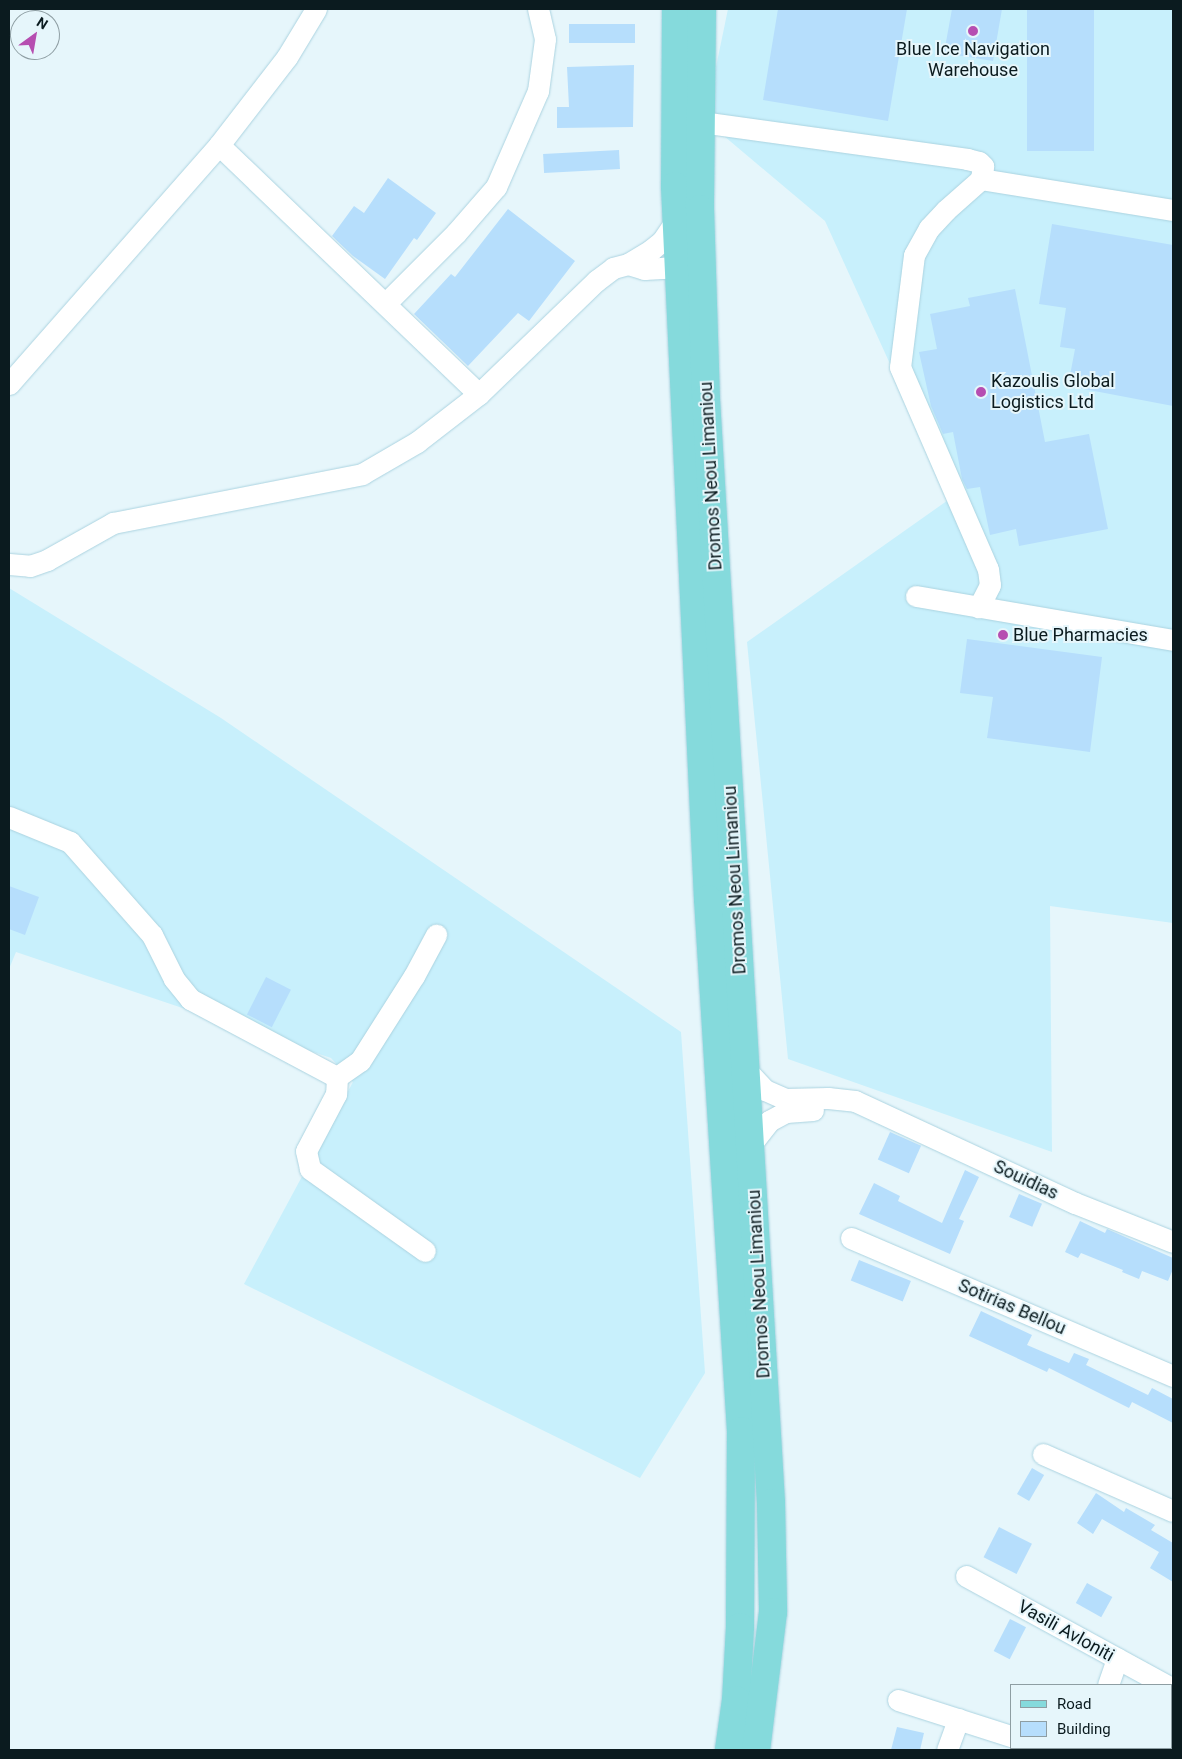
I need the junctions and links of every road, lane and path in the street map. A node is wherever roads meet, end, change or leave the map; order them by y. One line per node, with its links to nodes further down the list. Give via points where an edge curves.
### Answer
1 (316, 9): 6 (street, via 287,57)
2 (538, 9): 12 (street, via 544,39 538,91 496,186 456,233)
3 (676, 9): 9 (main road, Dromos Neou Limaniou)
4 (702, 9): 5 (main road, Dromos Neou Limaniou)
5 (700, 122): 7 (street, via 967,159 983,166); 9 (main road, Dromos Neou Limaniou)
6 (219, 145): 12 (street); 13 (street)
7 (981, 179): 8 (street); 17 (street, via 930,228 914,255 900,367 988,569 990,585)
8 (1173, 210)
9 (689, 214): 10 (street, via 662,241); 11 (main road, Dromos Neou Limaniou); 21 (main road, Dromos Neou Limaniou, via 706,408)
10 (628, 264): 11 (street, via 644,269); 14 (street, via 614,268 596,281)
11 (679, 266): 38 (main road, Dromos Neou Limaniou, via 708,900 741,1431 740,1627 736,1700)
12 (386, 303): 14 (street)
13 (9, 384)
14 (479, 394): 15 (street, via 417,442 362,474 112,523 47,560 30,566)
15 (10, 564)
16 (916, 596): 17 (street)
17 (979, 607): 18 (street)
18 (1173, 640)
19 (9, 817): 22 (street, via 70,842 152,935 174,979 190,999)
20 (436, 935): 22 (street, via 360,1061)
21 (747, 1072): 23 (street, Souidias, via 765,1090 786,1099 855,1101); 24 (main road, Dromos Neou Limaniou)
22 (337, 1078): 27 (street, via 336,1094 306,1151 310,1169)
23 (880, 1114): 24 (street, Souidias, via 825,1109 786,1112 769,1121); 26 (street, Souidias, via 1075,1203)
24 (752, 1143): 39 (main road, Dromos Neou Limaniou, via 771,1504 773,1612)
25 (851, 1238): 28 (street, Sotirias Bellou)
26 (1173, 1242)
27 (425, 1250)
28 (1173, 1376)
29 (1043, 1454): 30 (street)
30 (1173, 1511)
31 (966, 1576): 32 (street, Vasili Avloniti)
32 (1117, 1659): 33 (street); 34 (street, Vasili Avloniti)
33 (1108, 1684)
34 (1164, 1684)
35 (898, 1700): 36 (street)
36 (958, 1719): 37 (street); 40 (street)
37 (1010, 1736)
38 (729, 1750)
39 (756, 1750)
40 (948, 1750)

